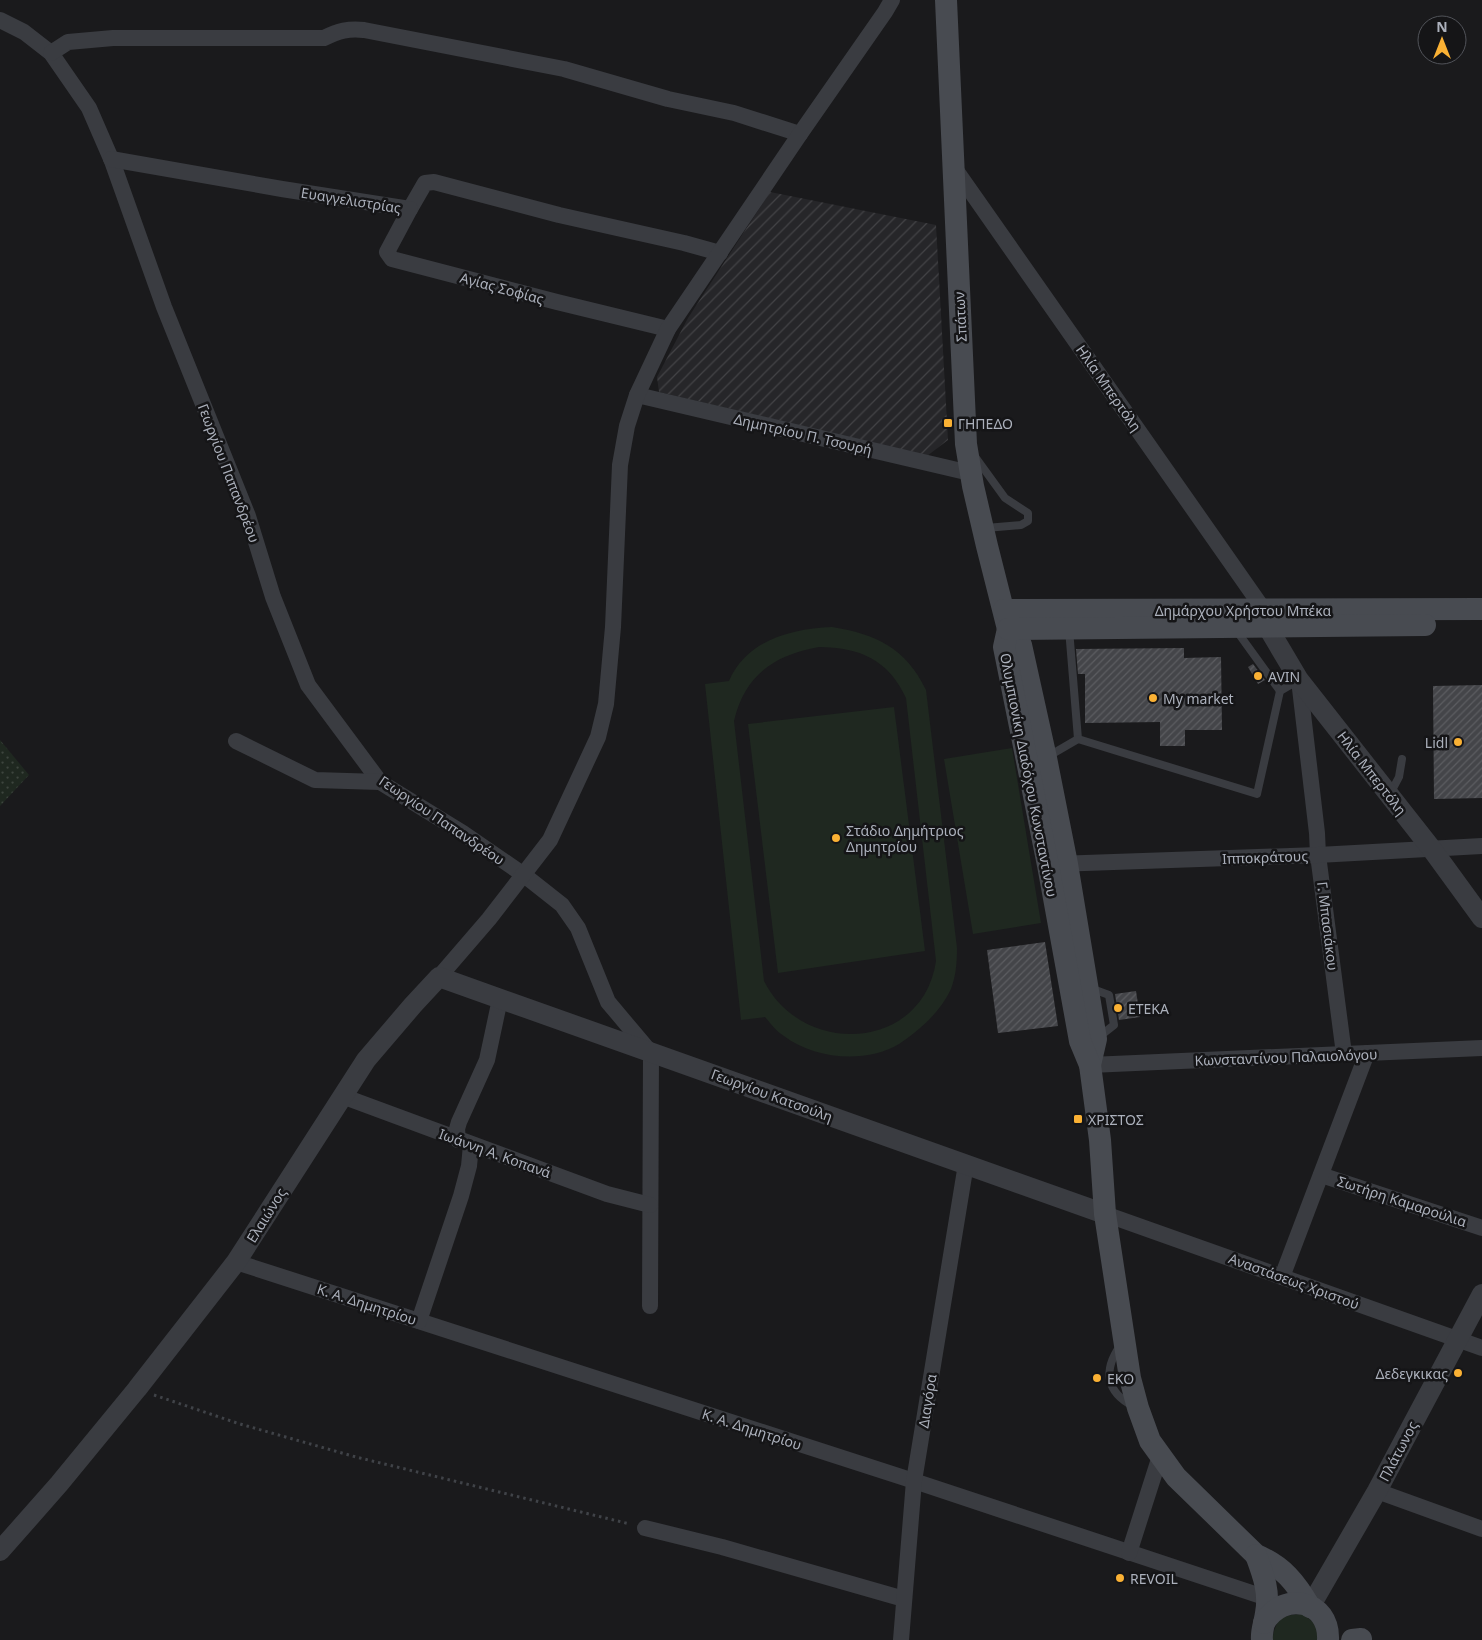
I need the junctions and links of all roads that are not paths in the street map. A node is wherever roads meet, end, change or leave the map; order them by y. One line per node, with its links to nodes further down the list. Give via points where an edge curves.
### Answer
1 (892, 0): 5 (street, Ελαιώνος)
2 (946, 0): 7 (main road, Σπάτων)
3 (0, 20): 4 (street, Γεωργίου Παπανδρέου, via 24,32)
4 (51, 53): 5 (street, via 68,42 113,38 324,38 350,29 364,30 564,69 668,99 734,113); 6 (street, Γεωργίου Παπανδρέου, via 89,108)
5 (800, 134): 9 (street, Ελαιώνος)
6 (111, 159): 8 (street, Ευαγγελιστρίας); 27 (street, Γεωργίου Παπανδρέου, via 164,307 248,516 273,597 308,685)
7 (953, 166): 12 (main road, Σπάτων); 16 (street, Ηλία Μπερτόλη)
8 (410, 209): 9 (street, Ευαγγελιστρίας, via 425,183 434,182); 10 (street, Αγίας Σοφίας, via 387,252 392,259)
9 (720, 253): 10 (street, Ελαιώνος)
10 (668, 329): 11 (street, Ελαιώνος)
11 (637, 395): 13 (street, Δημητρίου Π. Τσουρή); 33 (street, Ελαιώνος, via 620,465 606,704 598,737 550,840)
12 (966, 444): 13 (main road, Σπάτων); 14 (lane, via 1005,498 1028,513 1028,521 1021,525)
13 (970, 473): 14 (main road, Σπάτων)
14 (982, 528): 17 (main road, Σπάτων)
15 (1482, 609): 16 (main road, Δημάρχου Χρήστου Μπέκα)
16 (1265, 618): 17 (main road, Δημάρχου Χρήστου Μπέκα); 18 (main road, Δημάρχου Χρήστου Μπέκα); 19 (main road, Δημάρχου Χρήστου Μπέκα); 21 (street, Ηλία Μπερτόλη)
17 (1006, 620): 20 (main road, Δημάρχου Χρήστου Μπέκα); 25 (main road, Ολυμπιονίκη Διαδόχου Κωνσταντίνου, via 1021,646); 32 (main road, Ολυμπιονίκη Διαδόχου Κωνσταντίνου, via 1004,647)
18 (1482, 624)
19 (1234, 627): 20 (main road, Δημάρχου Χρήστου Μπέκα); 22 (lane)
20 (1069, 628): 24 (lane)
21 (1299, 680): 22 (lane); 28 (street, Ηλία Μπερτόλη); 31 (street, Γ. Μπασιάκου)
22 (1280, 691): 24 (lane, via 1257,794)
23 (236, 740): 27 (street, via 315,780)
24 (1078, 740): 25 (lane)
25 (1046, 758): 32 (main road, Ολυμπιονίκη Διαδόχου Κωνσταντίνου)
26 (1402, 759): 28 (lane, via 1399,777)
27 (380, 782): 33 (street, Γεωργίου Παπανδρέου)
28 (1390, 795): 30 (street, Ηλία Μπερτόλη)
29 (1482, 846): 30 (street, Ιπποκράτους)
30 (1431, 848): 31 (street, Ιπποκράτους); 34 (street, Ηλία Μπερτόλη)
31 (1318, 855): 32 (street, Ιπποκράτους); 40 (street, Γ. Μπασιάκου)
32 (1058, 864): 41 (main road, Ολυμπιονίκη Διαδόχου Κωνσταντίνου, via 1080,1041); 41 (main road, Ολυμπιονίκη Διαδόχου Κωνσταντίνου, via 1088,988 1096,1039)
33 (524, 875): 35 (street, Ελαιώνος); 38 (street, Γεωργίου Παπανδρέου, via 562,905 578,928 608,1002)
34 (1482, 918)
35 (439, 977): 36 (street, Γεωργίου Κατσούλη); 42 (street, Ελαιώνος, via 366,1060)
36 (500, 999): 38 (street, Γεωργίου Κατσούλη); 43 (street, via 487,1060 457,1130)
37 (1482, 1048): 39 (street, Κωνσταντίνου Παλαιολόγου)
38 (651, 1052): 44 (street, Γεωργίου Κατσούλη); 46 (street)
39 (1367, 1053): 40 (street, Κωνσταντίνου Παλαιολόγου); 45 (street)
40 (1344, 1054): 41 (street, Κωνσταντίνου Παλαιολόγου)
41 (1090, 1065): 47 (main road, Ολυμπιονίκη Διαδόχου Κωνσταντίνου)
42 (342, 1096): 43 (street, Ιωάννη Α. Κοπανά); 49 (street, Ελαιώνος)
43 (465, 1142): 46 (street, Ιωάννη Α. Κοπανά, via 607,1194); 53 (street, via 469,1166)
44 (966, 1164): 47 (street, Γεωργίου Κατσούλη); 57 (street, Διαγόρα)
45 (1321, 1175): 48 (street, Σωτήρη Καμαρούλια); 50 (street)
46 (650, 1205): 52 (street)
47 (1105, 1214): 50 (street, Αναστάσεως Χριστού); 56 (main road, Ολυμπιονίκη Διαδόχου Κωνσταντίνου, via 1130,1378 1150,1441)
48 (1482, 1228)
49 (236, 1262): 53 (street, Κ. Α. Δημητρίου); 61 (street, Ελαιώνος, via 137,1389)
50 (1282, 1277): 54 (street, Αναστάσεως Χριστού)
51 (1482, 1294): 54 (street, Πλάτωνος)
52 (650, 1306)
53 (419, 1321): 57 (street, Κ. Α. Δημητρίου)
54 (1458, 1339): 55 (street, Αναστάσεως Χριστού); 58 (street, Πλάτωνος)
55 (1482, 1348)
56 (1160, 1456): 62 (street); 63 (main road, Ολυμπιονίκη Διαδόχου Κωνσταντίνου, via 1176,1477)
57 (914, 1481): 62 (street, Κ. Α. Δημητρίου); 65 (street, Διαγόρα)
58 (1377, 1491): 60 (street); 66 (street, Πλάτωνος)
59 (645, 1528): 65 (street)
60 (1482, 1529)
61 (0, 1551)
62 (1129, 1553): 64 (street, Κ. Α. Δημητρίου)
63 (1259, 1563): 64 (main road); 66 (main road, Ολυμπιονίκη Διαδόχου Κωνσταντίνου, via 1271,1562)
64 (1267, 1598): 67 (main road)
65 (904, 1599): 68 (street, Διαγόρα)
66 (1306, 1602): 67 (main road, via 1277,1608); 69 (main road, via 1327,1628); 70 (street, via 1334,1627)
67 (1263, 1632)
68 (901, 1640)
69 (1328, 1640)
70 (1359, 1640)

